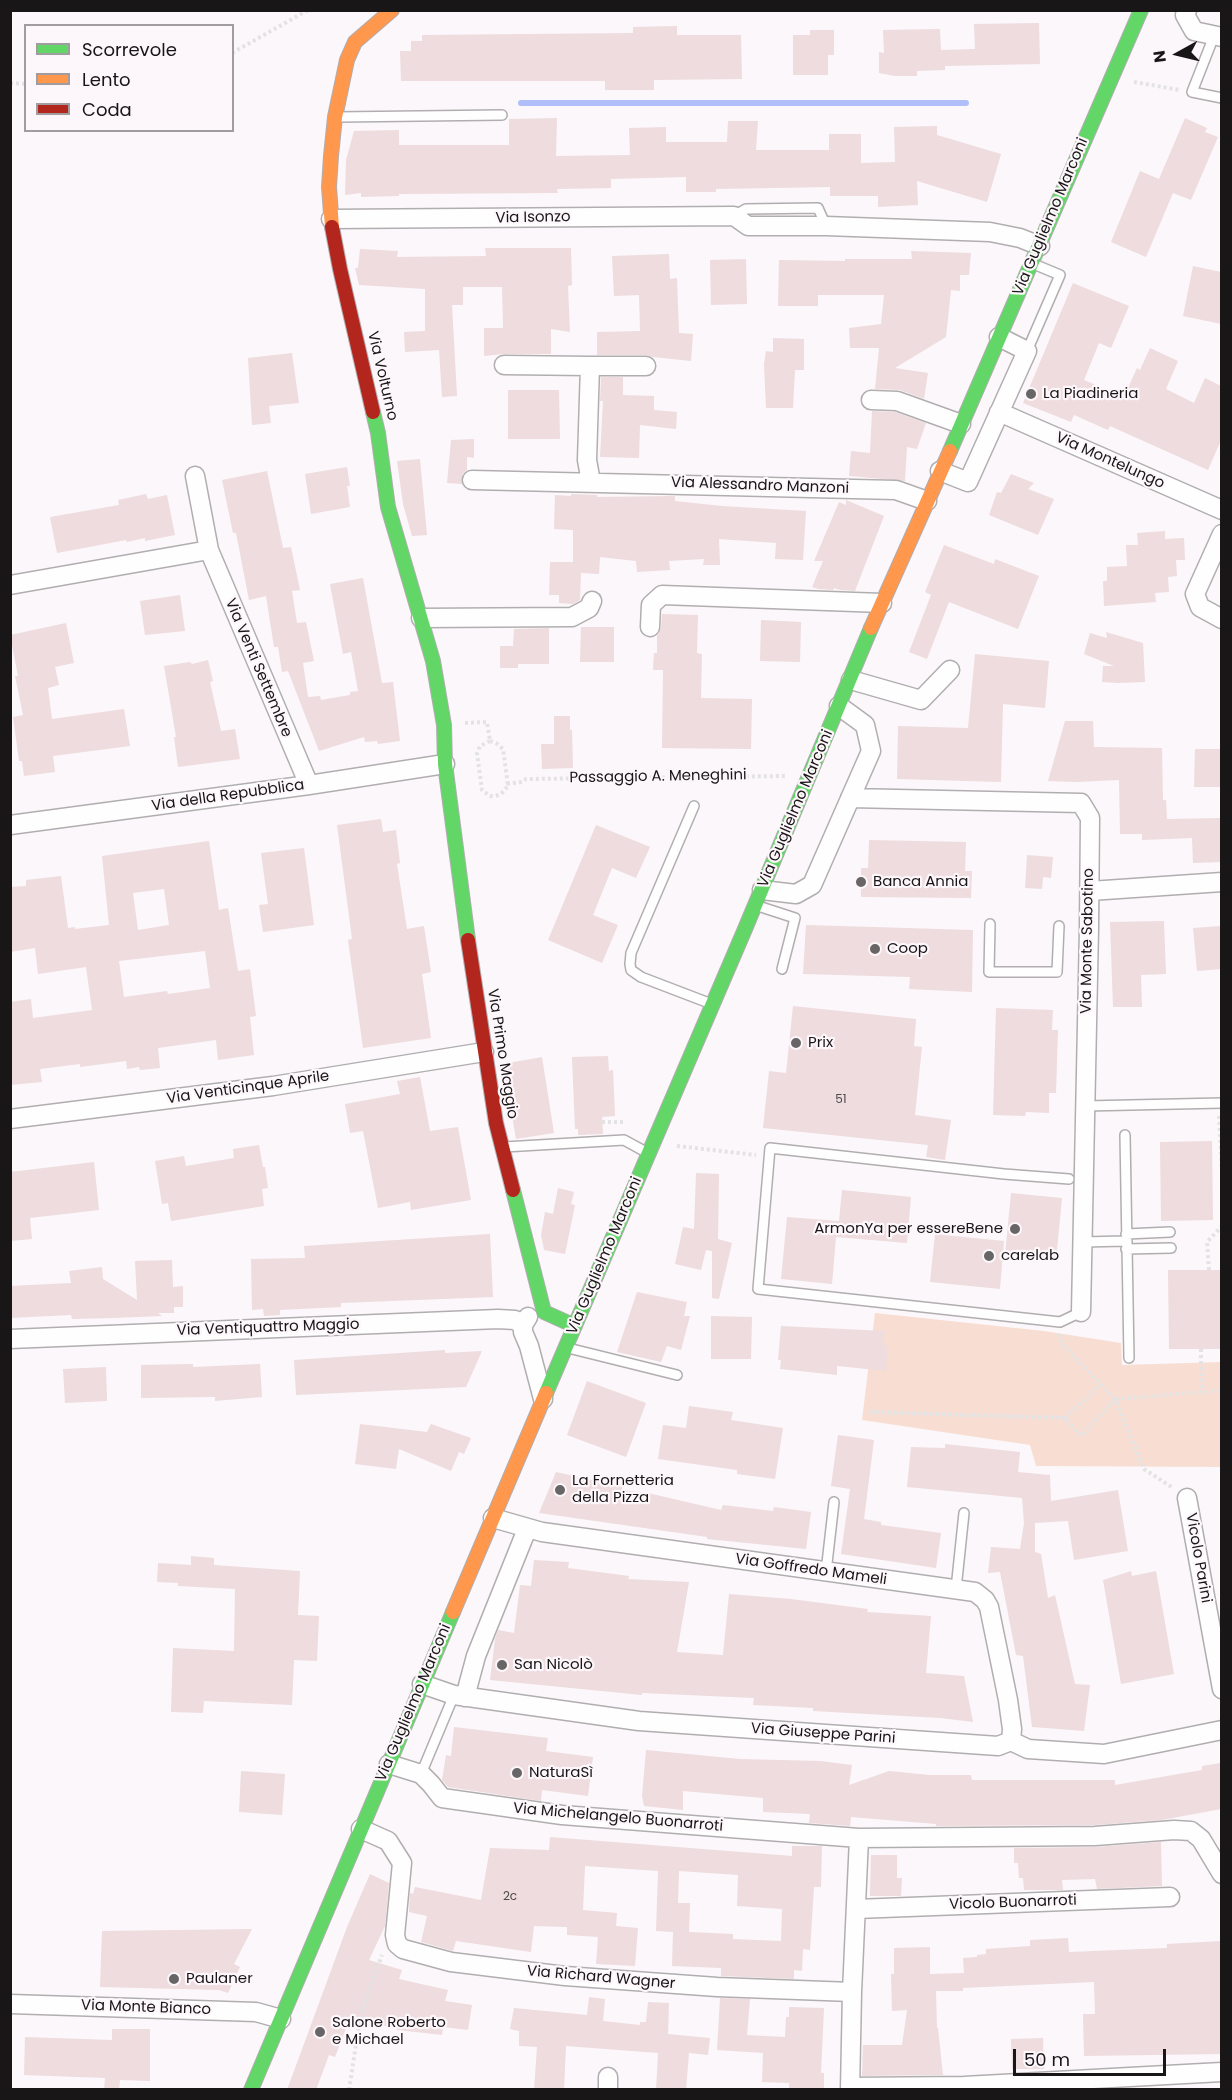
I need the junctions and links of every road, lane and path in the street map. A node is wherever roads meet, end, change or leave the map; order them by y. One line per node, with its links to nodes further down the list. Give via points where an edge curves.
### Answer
1 (308, 10): 6 (path)
2 (392, 10): 11 (main road, Via Volturno, via 355,42 347,60)
3 (1141, 10): 13 (main road, Via Guglielmo Marconi)
4 (1187, 10): 5 (street, via 1185,15 1194,31)
5 (1218, 36): 8 (lane)
6 (234, 51)
7 (1128, 81): 8 (path)
8 (1192, 92): 9 (lane)
9 (1221, 98)
10 (502, 114): 11 (lane)
11 (335, 117): 12 (main road, Via Volturno, via 329,187)
12 (331, 219): 13 (street, Via Isonzo, via 734,216 748,226 990,232); 34 (main road, Via Volturno, via 378,433 388,507)
13 (1040, 246): 14 (main road, Via Guglielmo Marconi)
14 (1032, 263): 15 (main road, Via Guglielmo Marconi); 16 (lane, via 1060,275)
15 (999, 337): 16 (street); 22 (main road, Via Guglielmo Marconi)
16 (1027, 351): 21 (street)
17 (504, 365): 18 (street)
18 (590, 366): 19 (street); 26 (street, via 587,460)
19 (646, 366)
20 (871, 400): 22 (street, via 897,401)
21 (999, 412): 23 (street, via 968,482); 28 (street, Via Montelungo)
22 (962, 424): 23 (main road, Via Guglielmo Marconi)
23 (940, 471): 27 (main road, Via Guglielmo Marconi)
24 (195, 476): 30 (street, Via Venti Settembre)
25 (472, 480): 26 (street, Via Alessandro Manzoni)
26 (591, 482): 27 (street, Via Alessandro Manzoni, via 896,490)
27 (927, 501): 33 (main road, Via Guglielmo Marconi)
28 (1221, 510)
29 (1221, 534): 35 (street, via 1195,594 1200,607)
30 (209, 550): 31 (street); 45 (street, Via Venti Settembre)
31 (10, 585)
32 (592, 601): 34 (street, via 589,608 572,617)
33 (882, 603): 36 (street, via 662,595 651,605); 38 (main road, Via Guglielmo Marconi)
34 (421, 618): 40 (main road, Via Volturno)
35 (1221, 620)
36 (650, 627)
37 (950, 670): 38 (street, via 921,700)
38 (851, 680): 39 (main road, Via Guglielmo Marconi)
39 (840, 706): 43 (main road, Via Guglielmo Marconi); 46 (street, via 865,725 871,751)
40 (444, 725): 41 (path, via 487,722); 42 (main road, Via Volturno)
41 (490, 741): 44 (path, via 503,749); 44 (path, Passaggio A. Meneghini, via 480,746 477,753 482,790 495,796 506,790)
42 (445, 764): 45 (street, Via della Repubblica); 56 (main road, Via Primo Maggio)
43 (810, 777): 44 (path, Passaggio A. Meneghini, via 526,779); 51 (main road, Via Guglielmo Marconi)
44 (507, 784)
45 (309, 785): 48 (street, Via della Repubblica)
46 (850, 798): 50 (street, Via Monte Sabotino, via 1081,803 1090,818); 51 (street, via 812,885 796,894)
47 (694, 806): 55 (lane, via 630,964 641,977)
48 (10, 825)
49 (1221, 882): 50 (street)
50 (1090, 891): 58 (street, Via Monte Sabotino)
51 (759, 898): 54 (lane, via 795,918); 55 (main road, Via Guglielmo Marconi)
52 (990, 924): 53 (lane, via 989,972 1057,972)
53 (1059, 926)
54 (782, 969)
55 (713, 1004): 63 (main road, Via Guglielmo Marconi)
56 (484, 1052): 59 (street, Via Venticinque Aprile, via 273,1086); 64 (main road, Via Primo Maggio)
57 (1220, 1103): 58 (lane); 67 (path)
58 (1085, 1106): 68 (street, Via Monte Sabotino)
59 (10, 1119)
60 (602, 1122): 61 (path)
61 (626, 1122)
62 (1125, 1135): 71 (lane)
63 (656, 1138): 65 (main road, Via Guglielmo Marconi); 66 (path, via 681,1148)
64 (501, 1147): 65 (lane, via 624,1140); 75 (main road, Via Primo Maggio)
65 (649, 1154): 79 (main road, Via Guglielmo Marconi)
66 (756, 1155)
67 (1221, 1169)
68 (1076, 1179): 72 (street, Via Monte Sabotino); 77 (lane, via 770,1148 758,1289)
69 (1221, 1226): 74 (path, via 1207,1242)
70 (1170, 1232): 71 (lane)
71 (1126, 1241): 72 (lane); 73 (lane); 84 (lane)
72 (1082, 1242): 76 (street, Via Monte Sabotino)
73 (1171, 1248)
74 (1209, 1270)
75 (544, 1312): 78 (street, via 527,1317); 79 (main road)
76 (1081, 1312): 77 (lane)
77 (1060, 1322): 86 (path, via 1064,1346)
78 (523, 1325): 80 (street, Via Ventiquattro Maggio, via 498,1319); 81 (street)
79 (575, 1326): 82 (main road, Via Guglielmo Marconi)
80 (10, 1339)
81 (529, 1346): 82 (street); 90 (street)
82 (566, 1347): 85 (lane); 90 (main road, Via Guglielmo Marconi)
83 (1201, 1349): 88 (path)
84 (1130, 1358)
85 (677, 1375)
86 (1100, 1385): 89 (path); 92 (path)
87 (1221, 1390): 88 (path)
88 (1201, 1391): 89 (path)
89 (1115, 1399): 92 (path, via 1081,1436); 93 (path, via 1144,1468)
90 (543, 1400): 96 (main road, Via Guglielmo Marconi)
91 (870, 1412): 92 (path)
92 (1065, 1418)
93 (1186, 1498): 101 (street, Vicolo Parini)
94 (834, 1502): 98 (lane)
95 (964, 1513): 99 (lane)
96 (493, 1518): 97 (street, Via Goffredo Mameli); 100 (main road, Via Guglielmo Marconi)
97 (527, 1529): 98 (street, Via Goffredo Mameli); 102 (street)
98 (826, 1572): 99 (street, Via Goffredo Mameli)
99 (956, 1589): 104 (street, Via Goffredo Mameli, via 975,1593 989,1607 1008,1700)
100 (422, 1684): 102 (street, Via Giuseppe Parini); 105 (main road, Via Guglielmo Marconi)
101 (1221, 1689)
102 (460, 1696): 104 (street, Via Giuseppe Parini, via 639,1721 998,1746); 106 (lane)
103 (1221, 1730): 104 (street, Via Giuseppe Parini, via 1104,1754 1028,1749)
104 (1011, 1741)
105 (389, 1764): 106 (street); 107 (main road, Via Guglielmo Marconi)
106 (421, 1774): 108 (street, Via Michelangelo Buonarroti, via 442,1798 562,1815)
107 (361, 1829): 112 (street, via 387,1841 402,1863); 115 (main road, Via Guglielmo Marconi)
108 (859, 1838): 109 (street, Via Michelangelo Buonarroti, via 1191,1831 1201,1839); 111 (street)
109 (1221, 1874)
110 (1170, 1897): 111 (street, Vicolo Buonarroti)
111 (856, 1909): 113 (street)
112 (397, 1944): 113 (street, Via Richard Wagner, via 451,1962 507,1970 717,1987); 119 (path, via 382,1954 361,2013)
113 (852, 1992): 117 (street)
114 (10, 2004): 115 (street, Via Monte Bianco, via 256,2012)
115 (281, 2019): 118 (main road, Via Guglielmo Marconi)
116 (1221, 2072): 117 (street)
117 (850, 2088)
118 (251, 2090)
119 (349, 2090)

